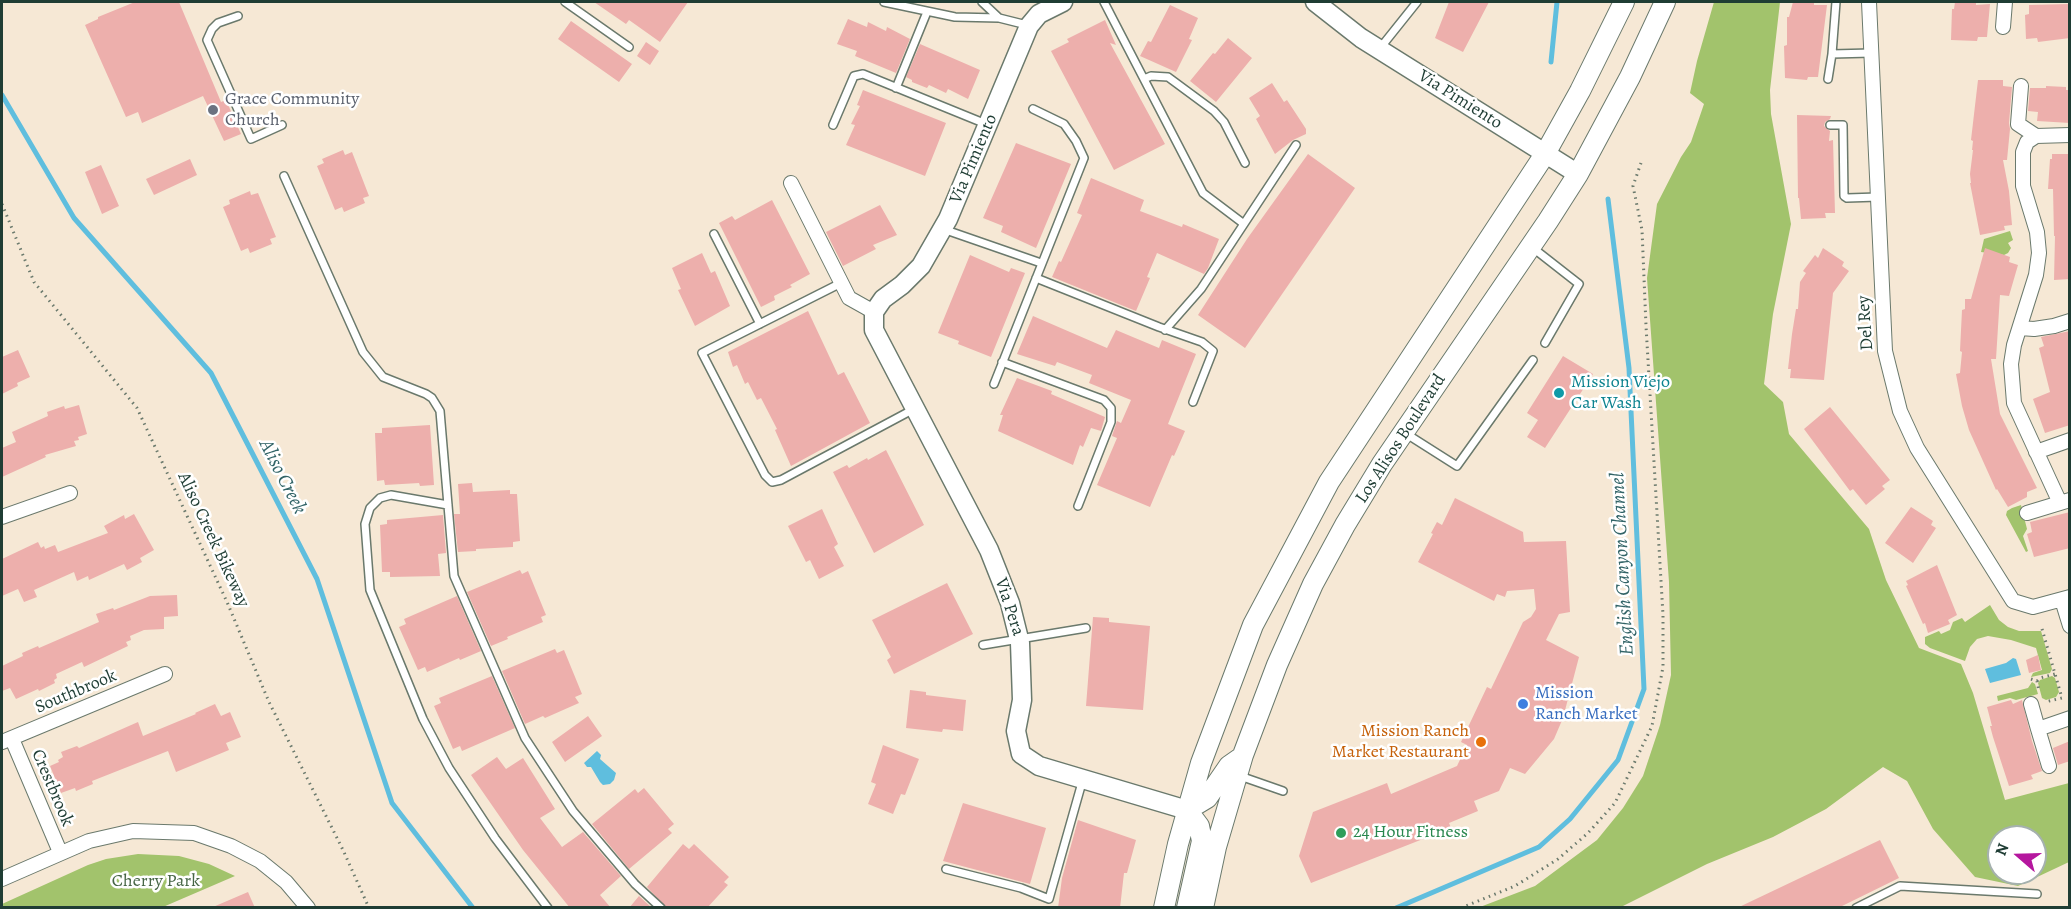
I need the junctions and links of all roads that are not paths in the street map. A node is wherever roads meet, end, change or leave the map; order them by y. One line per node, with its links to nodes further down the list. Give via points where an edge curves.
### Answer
1 (565, 2): 18 (lane)
2 (884, 2): 13 (lane)
3 (982, 2): 15 (lane)
4 (1063, 2): 16 (street, Via Pimiento, via 1039,14)
5 (1104, 2): 22 (lane)
6 (1315, 2): 19 (street, Via Pimiento)
7 (1417, 2): 19 (lane)
8 (1623, 2): 34 (main road, Los Alisos Boulevard)
9 (1665, 2): 36 (main road, Los Alisos Boulevard)
10 (1836, 2): 21 (lane)
11 (1869, 2): 20 (street, Del Rey)
12 (2005, 2): 17 (street)
13 (927, 12): 15 (lane); 25 (lane)
14 (237, 16): 27 (lane, via 218,22 207,40 251,139)
15 (999, 18): 16 (lane)
16 (1029, 26): 28 (street, Via Pimiento)
17 (2003, 27)
18 (629, 47)
19 (1379, 49): 34 (street, Via Pimiento)
20 (1871, 53): 21 (lane); 39 (street, Del Rey)
21 (1832, 54): 23 (lane)
22 (1144, 79): 35 (lane, via 1168,77 1214,111); 40 (lane, via 1203,193)
23 (1828, 79)
24 (2020, 86): 32 (street, via 2018,124)
25 (896, 87): 28 (lane); 30 (lane, via 863,74 854,76)
26 (1033, 109): 44 (lane, via 1064,124 1083,158)
27 (282, 125)
28 (988, 125): 41 (street, Via Pimiento)
29 (1830, 125): 39 (lane, via 1843,125 1844,196)
30 (833, 126)
31 (2070, 135): 32 (street)
32 (2036, 136): 50 (street, via 2023,152 2021,168 2040,253)
33 (1296, 146): 40 (lane)
34 (1545, 154): 36 (street, Via Pimiento); 82 (main road, Los Alisos Boulevard, via 1329,482 1294,546 1252,626 1217,716)
35 (1245, 163)
36 (1578, 174): 43 (main road, Los Alisos Boulevard)
37 (284, 176): 63 (lane, via 363,352 383,377 426,394 437,404)
38 (791, 183): 46 (street)
39 (1878, 197): 67 (street, Del Rey, via 1885,351 1900,411 1917,448 2013,601 2033,607)
40 (1244, 224): 51 (lane, via 1201,289)
41 (943, 229): 44 (lane); 47 (street, Via Pimiento, via 921,266)
42 (714, 234): 49 (lane)
43 (1531, 246): 52 (lane, via 1579,284); 58 (main road, Los Alisos Boulevard)
44 (1041, 263): 45 (lane)
45 (1036, 278): 51 (lane); 54 (lane)
46 (841, 283): 47 (street, via 849,298); 49 (lane)
47 (874, 312): 57 (street, Via Pera, via 874,330)
48 (2070, 321): 50 (street)
49 (760, 324): 57 (lane, via 702,353 772,482)
50 (2020, 328): 60 (street, via 2011,364 2014,403)
51 (1165, 330): 56 (lane, via 1202,342 1214,351)
52 (1545, 343)
53 (1533, 360): 58 (lane, via 1457,466)
54 (1002, 362): 55 (lane); 64 (lane, via 1104,400 1112,408 1111,422)
55 (994, 384)
56 (1193, 402)
57 (915, 409): 70 (street, Via Pera, via 989,550)
58 (1404, 432): 77 (main road, Los Alisos Boulevard, via 1362,496 1313,584 1273,675)
59 (2070, 440): 60 (street)
60 (2036, 452): 62 (street)
61 (70, 493): 66 (street)
62 (2065, 502): 65 (street)
63 (448, 505): 88 (lane, via 391,495 380,498 370,508 364,524 370,590 423,719 448,768); 89 (lane, via 454,576 525,738 573,811 635,884)
64 (1078, 506)
65 (2027, 513)
66 (2, 517)
67 (2066, 599): 68 (street)
68 (2070, 626)
69 (1086, 628): 70 (lane)
70 (1019, 639): 71 (lane); 80 (street, Via Pera, via 1022,700 1016,731 1021,754 1039,766)
71 (982, 645)
72 (165, 674): 76 (street, Southbrook)
73 (2031, 704): 75 (street)
74 (2070, 718): 75 (street)
75 (2038, 729): 78 (street)
76 (7, 740): 83 (street, Crestbrook)
77 (1244, 755): 79 (main road, Los Alisos Boulevard); 82 (main road, via 1229,766 1207,798)
78 (2049, 766)
79 (1237, 775): 81 (lane); 92 (main road, Los Alisos Boulevard)
80 (1083, 779): 82 (street, Via Pera); 84 (lane, via 1048,899)
81 (1283, 791)
82 (1187, 810): 90 (main road, Los Alisos Boulevard); 91 (main road, via 1199,826 1202,841)
83 (60, 852): 85 (street); 87 (street, via 133,831 194,833 260,861 286,882)
84 (946, 869)
85 (2, 879)
86 (2037, 894): 93 (lane, via 1900,886)
87 (308, 908)
88 (548, 908)
89 (661, 908)
90 (1164, 908)
91 (1187, 908)
92 (1203, 908)
93 (1856, 908)

